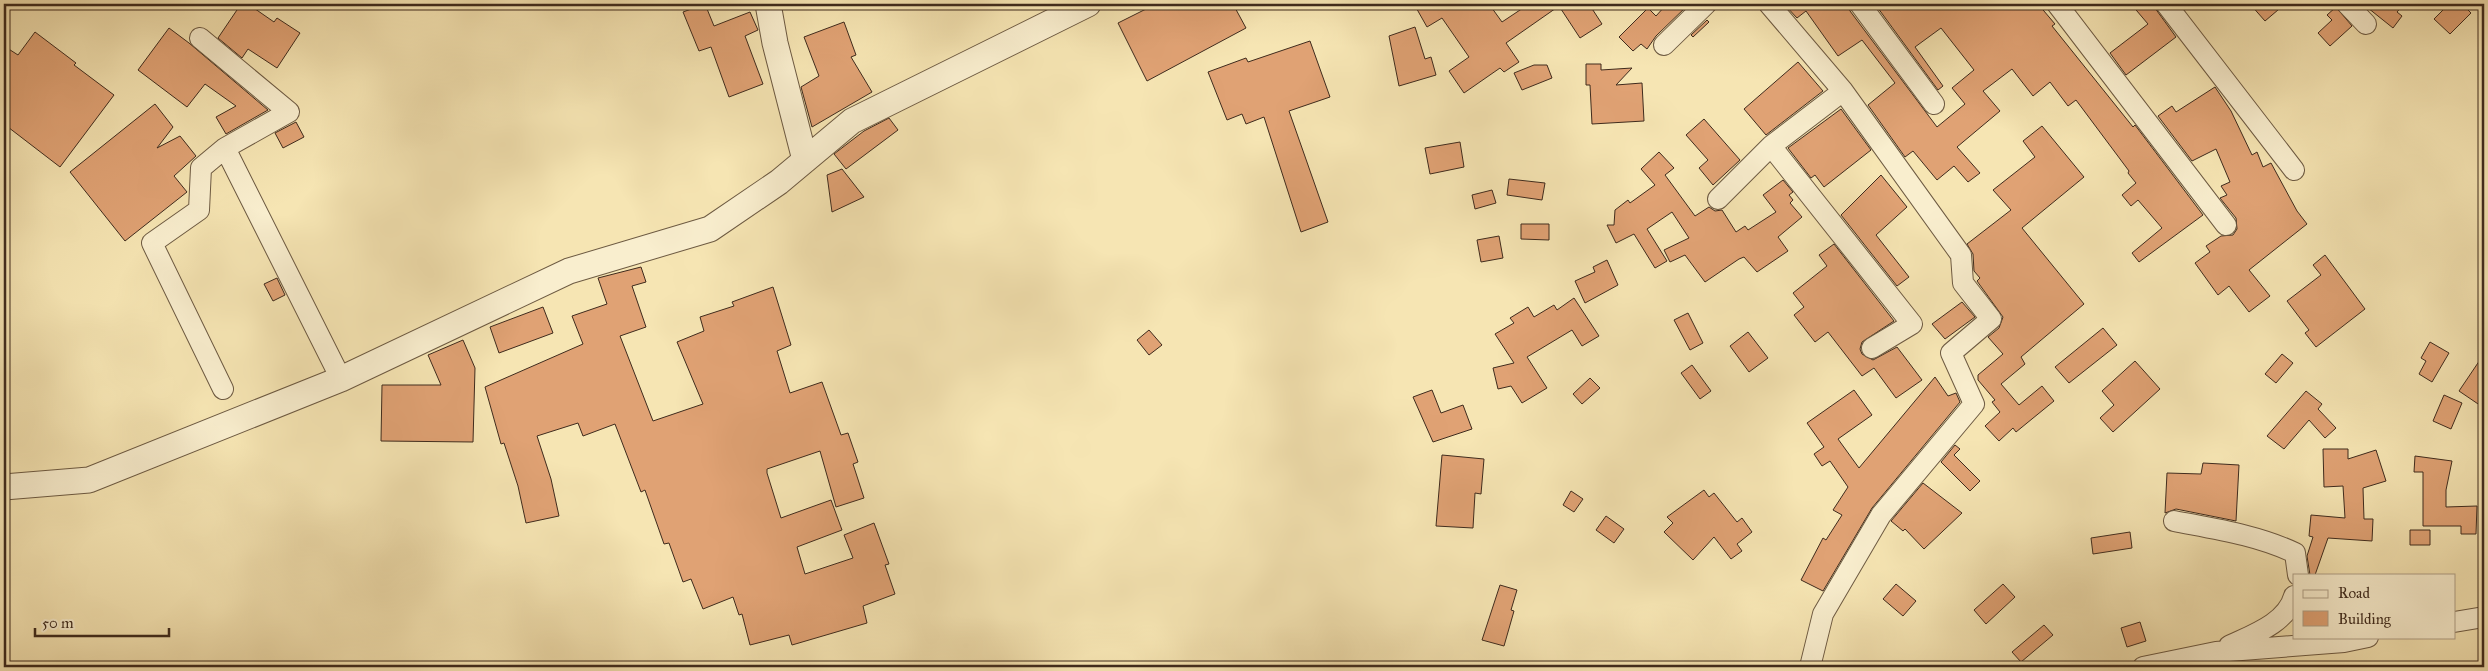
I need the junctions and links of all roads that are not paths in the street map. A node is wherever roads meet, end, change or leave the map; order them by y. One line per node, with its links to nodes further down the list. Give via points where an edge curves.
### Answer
1 (768, 4): 16 (street)
2 (1088, 4): 16 (street, via 852,121)
3 (1706, 4): 11 (street)
4 (1769, 4): 12 (street)
5 (1860, 4): 13 (street)
6 (2057, 4): 19 (street)
7 (2166, 4): 17 (street)
8 (2347, 4): 9 (street)
9 (2366, 24)
10 (200, 38): 15 (street, via 289,112)
11 (1664, 45)
12 (1843, 91): 14 (street); 31 (street, via 1961,255 1963,282 1991,319 1951,353 1974,404 1881,514 1822,614)
13 (1934, 104)
14 (1771, 146): 18 (street); 20 (street, via 1912,324)
15 (225, 148): 21 (street); 22 (street, via 201,168 199,210 152,243)
16 (806, 160): 21 (street, via 710,230 569,272)
17 (2294, 170)
18 (1718, 199)
19 (2226, 225)
20 (1872, 348)
21 (341, 379): 23 (street, via 89,480)
22 (224, 389)
23 (4, 486)
24 (2174, 521): 25 (street, via 2243,534 2295,553)
25 (2298, 574)
26 (2293, 597): 30 (street, via 2279,618 2264,630)
27 (2484, 616): 28 (street)
28 (2456, 622)
29 (2363, 638): 30 (street)
30 (2216, 652): 32 (street)
31 (1810, 667)
32 (2143, 667)

